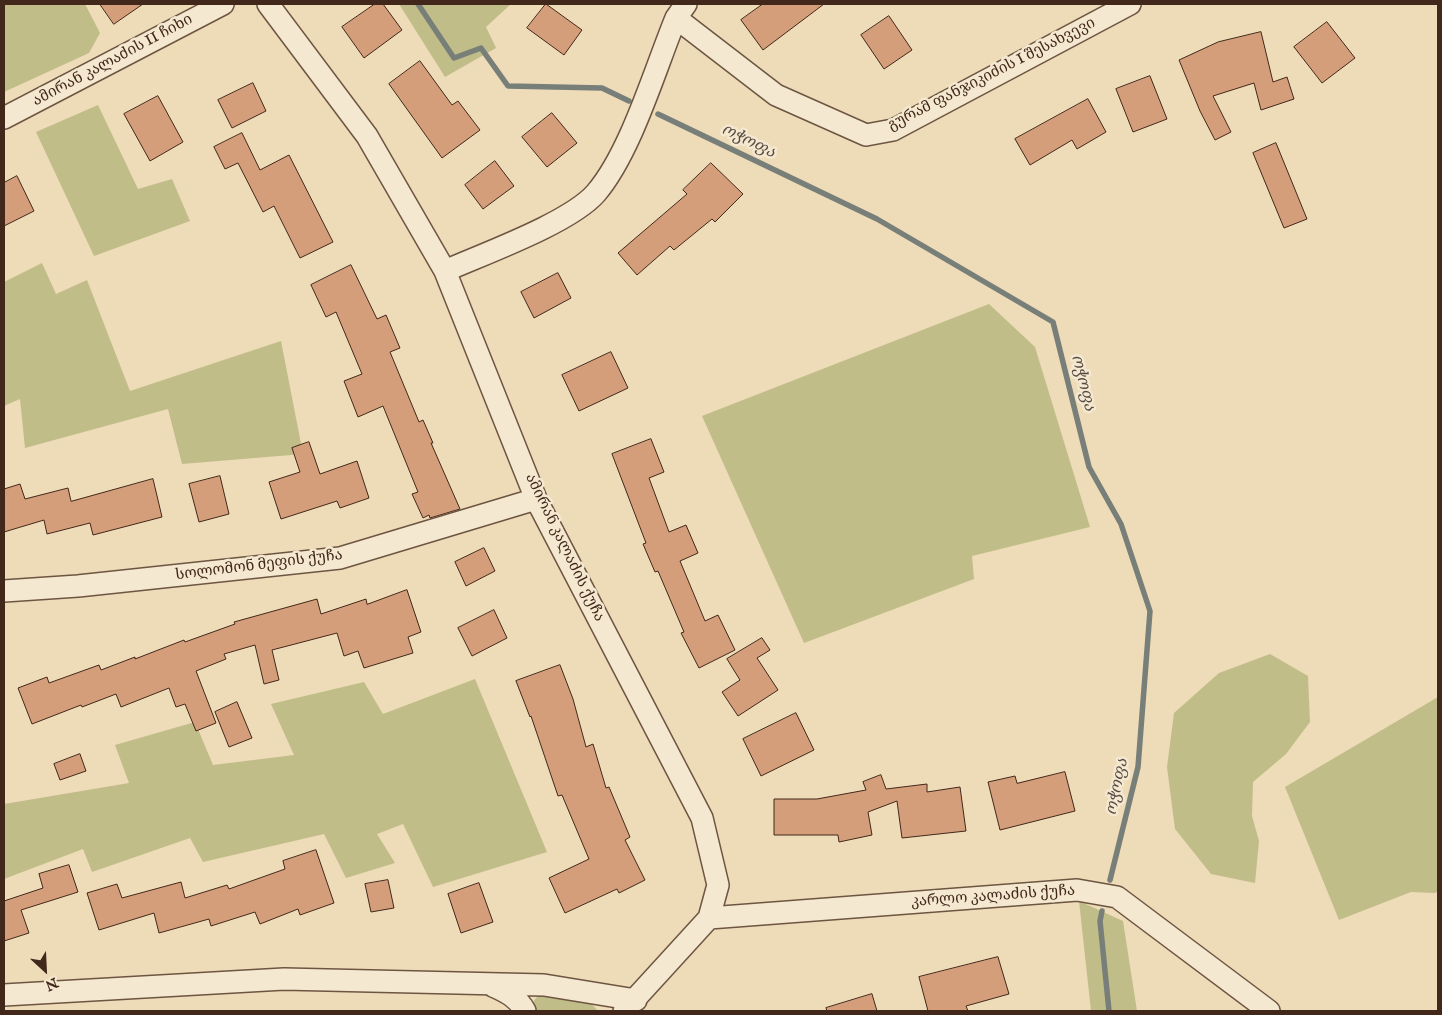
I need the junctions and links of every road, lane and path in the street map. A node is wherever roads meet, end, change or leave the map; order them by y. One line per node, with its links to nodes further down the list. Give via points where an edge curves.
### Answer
1 (223, 4): 5 (street, ამირან კალაძის II ჩიხი)
2 (268, 4): 6 (street, ამირან კალაძის ქუჩა, via 367,136)
3 (1130, 4): 4 (street, გურამ ფანჯიკიძის I შესახვევი, via 893,130 866,135 776,95)
4 (681, 11): 6 (street, via 624,148 595,194 562,218)
5 (4, 118)
6 (445, 271): 7 (street, ამირან კალაძის ქუჩა)
7 (536, 499): 8 (street, სოლომონ მეფის ქუჩა, via 340,558); 9 (street, ამირან კალაძის ქუჩა, via 702,818 718,886)
8 (4, 591)
9 (709, 918): 12 (street, ამირან კალაძის ქუჩა); 14 (street, კარლო კალაძის ქუჩა, via 1077,890 1116,897)
10 (488, 984): 11 (street, via 284,979); 12 (street, via 544,986); 13 (street, via 508,992)
11 (4, 995)
12 (630, 1006)
13 (525, 1011)
14 (1269, 1011)

